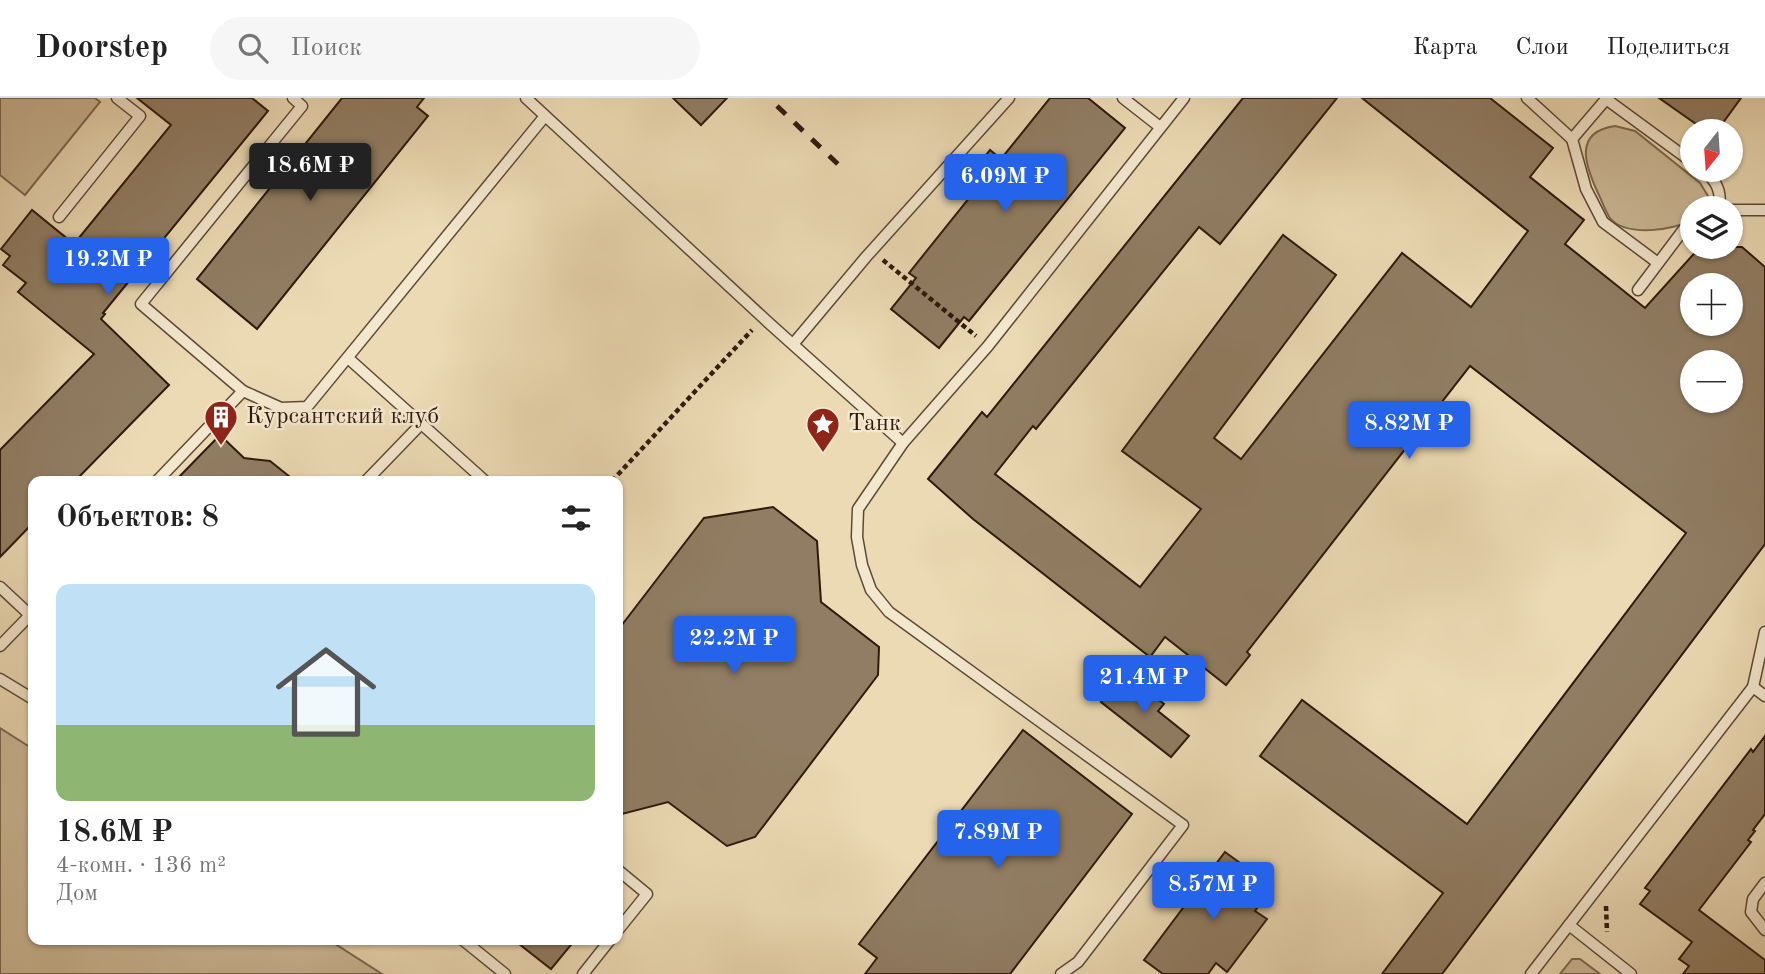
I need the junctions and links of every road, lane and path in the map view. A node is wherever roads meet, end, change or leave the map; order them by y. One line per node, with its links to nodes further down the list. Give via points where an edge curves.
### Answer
1 (117, 98): 15 (lane, via 140,116)
2 (293, 98): 24 (lane, via 302,106 141,303)
3 (526, 98): 9 (lane)
4 (1009, 98): 17 (lane)
5 (1123, 98): 10 (lane)
6 (1184, 98): 10 (lane)
7 (1527, 98): 11 (lane)
8 (1606, 98): 11 (lane); 12 (lane)
9 (545, 116): 21 (lane); 23 (lane)
10 (1160, 127): 22 (lane)
11 (1572, 139): 18 (lane, via 1586,189 1603,222)
12 (1680, 153)
13 (1743, 210): 14 (lane)
14 (1765, 210)
15 (59, 217)
16 (1680, 234): 18 (lane)
17 (872, 251): 21 (lane); 22 (path)
18 (1658, 264): 19 (lane)
19 (1638, 290)
20 (755, 327): 30 (path)
21 (794, 343): 26 (lane)
22 (988, 346): 26 (lane)
23 (348, 358): 24 (lane, via 307,407 281,408); 25 (lane)
24 (243, 391): 27 (lane)
25 (421, 424): 28 (lane); 29 (lane)
26 (903, 443): 51 (lane, via 858,509 857,537 871,590 889,612 1183,825 1079,962)
27 (162, 476)
28 (371, 476)
29 (479, 476)
30 (617, 476)
31 (0, 587): 32 (lane)
32 (28, 611)
33 (28, 618): 35 (lane)
34 (1765, 632): 37 (lane)
35 (0, 646)
36 (0, 679): 38 (lane)
37 (1753, 687): 39 (lane); 44 (lane)
38 (28, 696)
39 (1765, 696)
40 (623, 874): 43 (lane, via 647,894)
41 (1765, 883): 45 (lane, via 1751,912)
42 (1609, 900): 46 (path, via 1605,924)
43 (623, 924)
44 (1569, 925): 52 (lane); 53 (lane)
45 (1765, 930)
46 (1611, 940)
47 (469, 945): 49 (lane)
48 (606, 945): 50 (lane)
49 (505, 974)
50 (583, 974)
51 (1061, 974)
52 (1531, 974)
53 (1631, 974)

